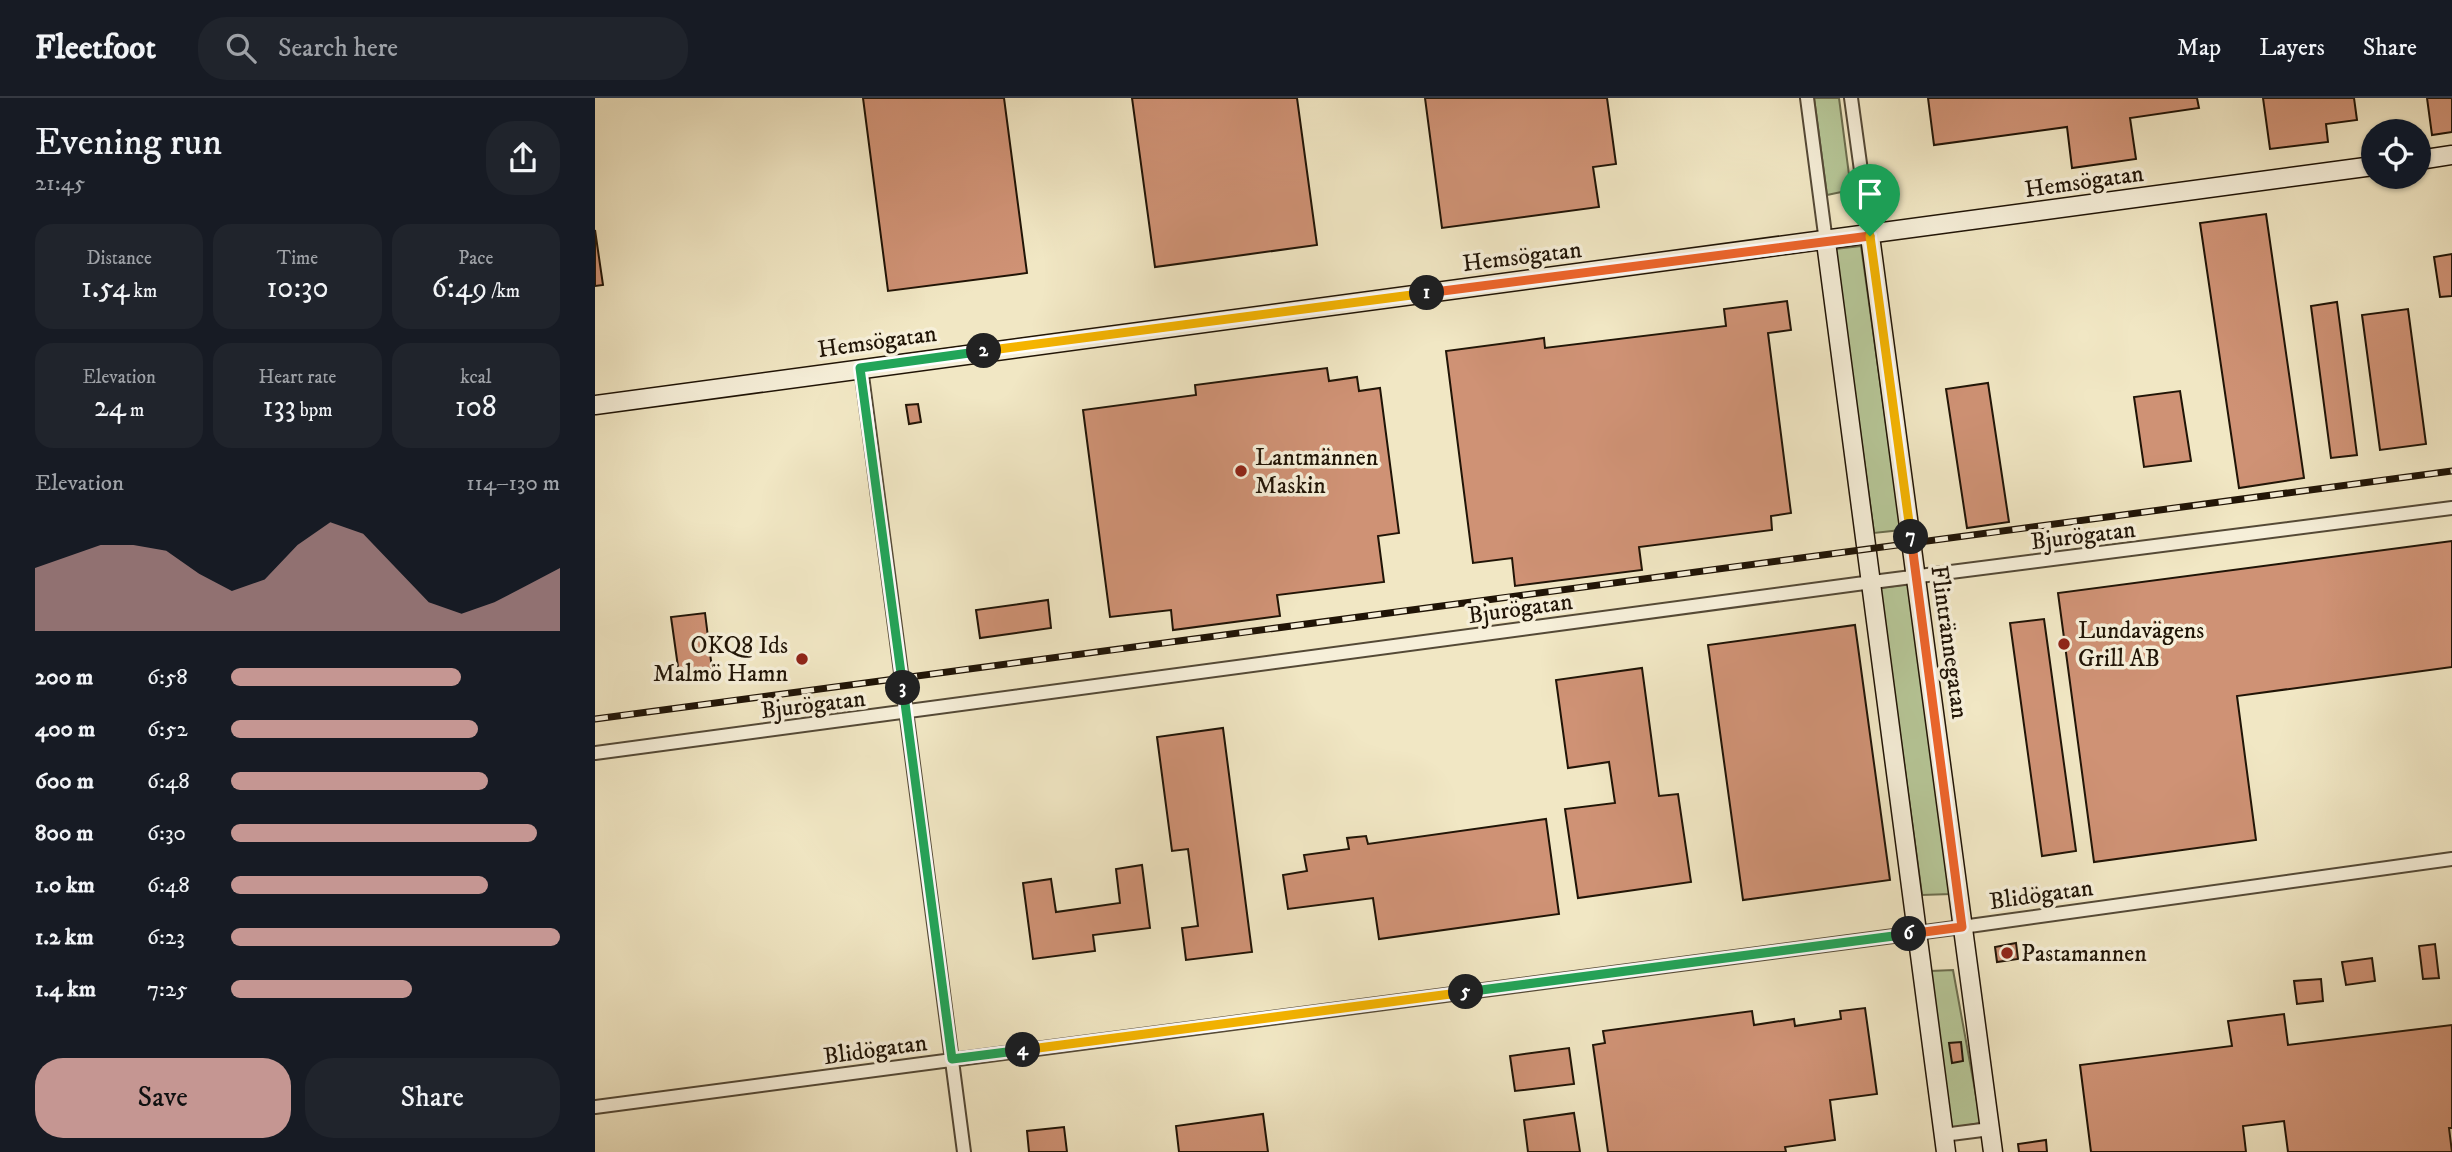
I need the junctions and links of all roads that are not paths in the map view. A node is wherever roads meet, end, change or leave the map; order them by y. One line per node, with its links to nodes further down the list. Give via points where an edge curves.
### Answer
1 (1807, 98): 7 (street)
2 (1851, 98): 6 (street, Flintrännegatan)
3 (2452, 155): 4 (street)
4 (2431, 158)
5 (2361, 168): 6 (street, Hemsögatan)
6 (1870, 236): 7 (street, Hemsögatan); 11 (street, Flintrännegatan)
7 (1826, 242): 8 (street, Hemsögatan); 12 (street)
8 (860, 368): 9 (street, Hemsögatan); 13 (street)
9 (595, 405)
10 (2452, 508): 11 (street, Bjurögatan)
11 (1917, 577): 12 (street, Bjurögatan); 16 (street, Flintrännegatan)
12 (1873, 582): 13 (street, Bjurögatan); 17 (street)
13 (906, 713): 14 (street, Bjurögatan); 18 (street)
14 (595, 753)
15 (2452, 859): 16 (street, Blidögatan)
16 (1962, 927): 17 (street, Blidögatan); 20 (street, Flintrännegatan)
17 (1917, 933): 18 (street, Blidögatan); 21 (street)
18 (952, 1059): 19 (street, Blidögatan); 22 (street)
19 (595, 1107)
20 (1990, 1129): 21 (street); 23 (street, Flintrännegatan)
21 (1945, 1144)
22 (964, 1152)
23 (1993, 1152)

